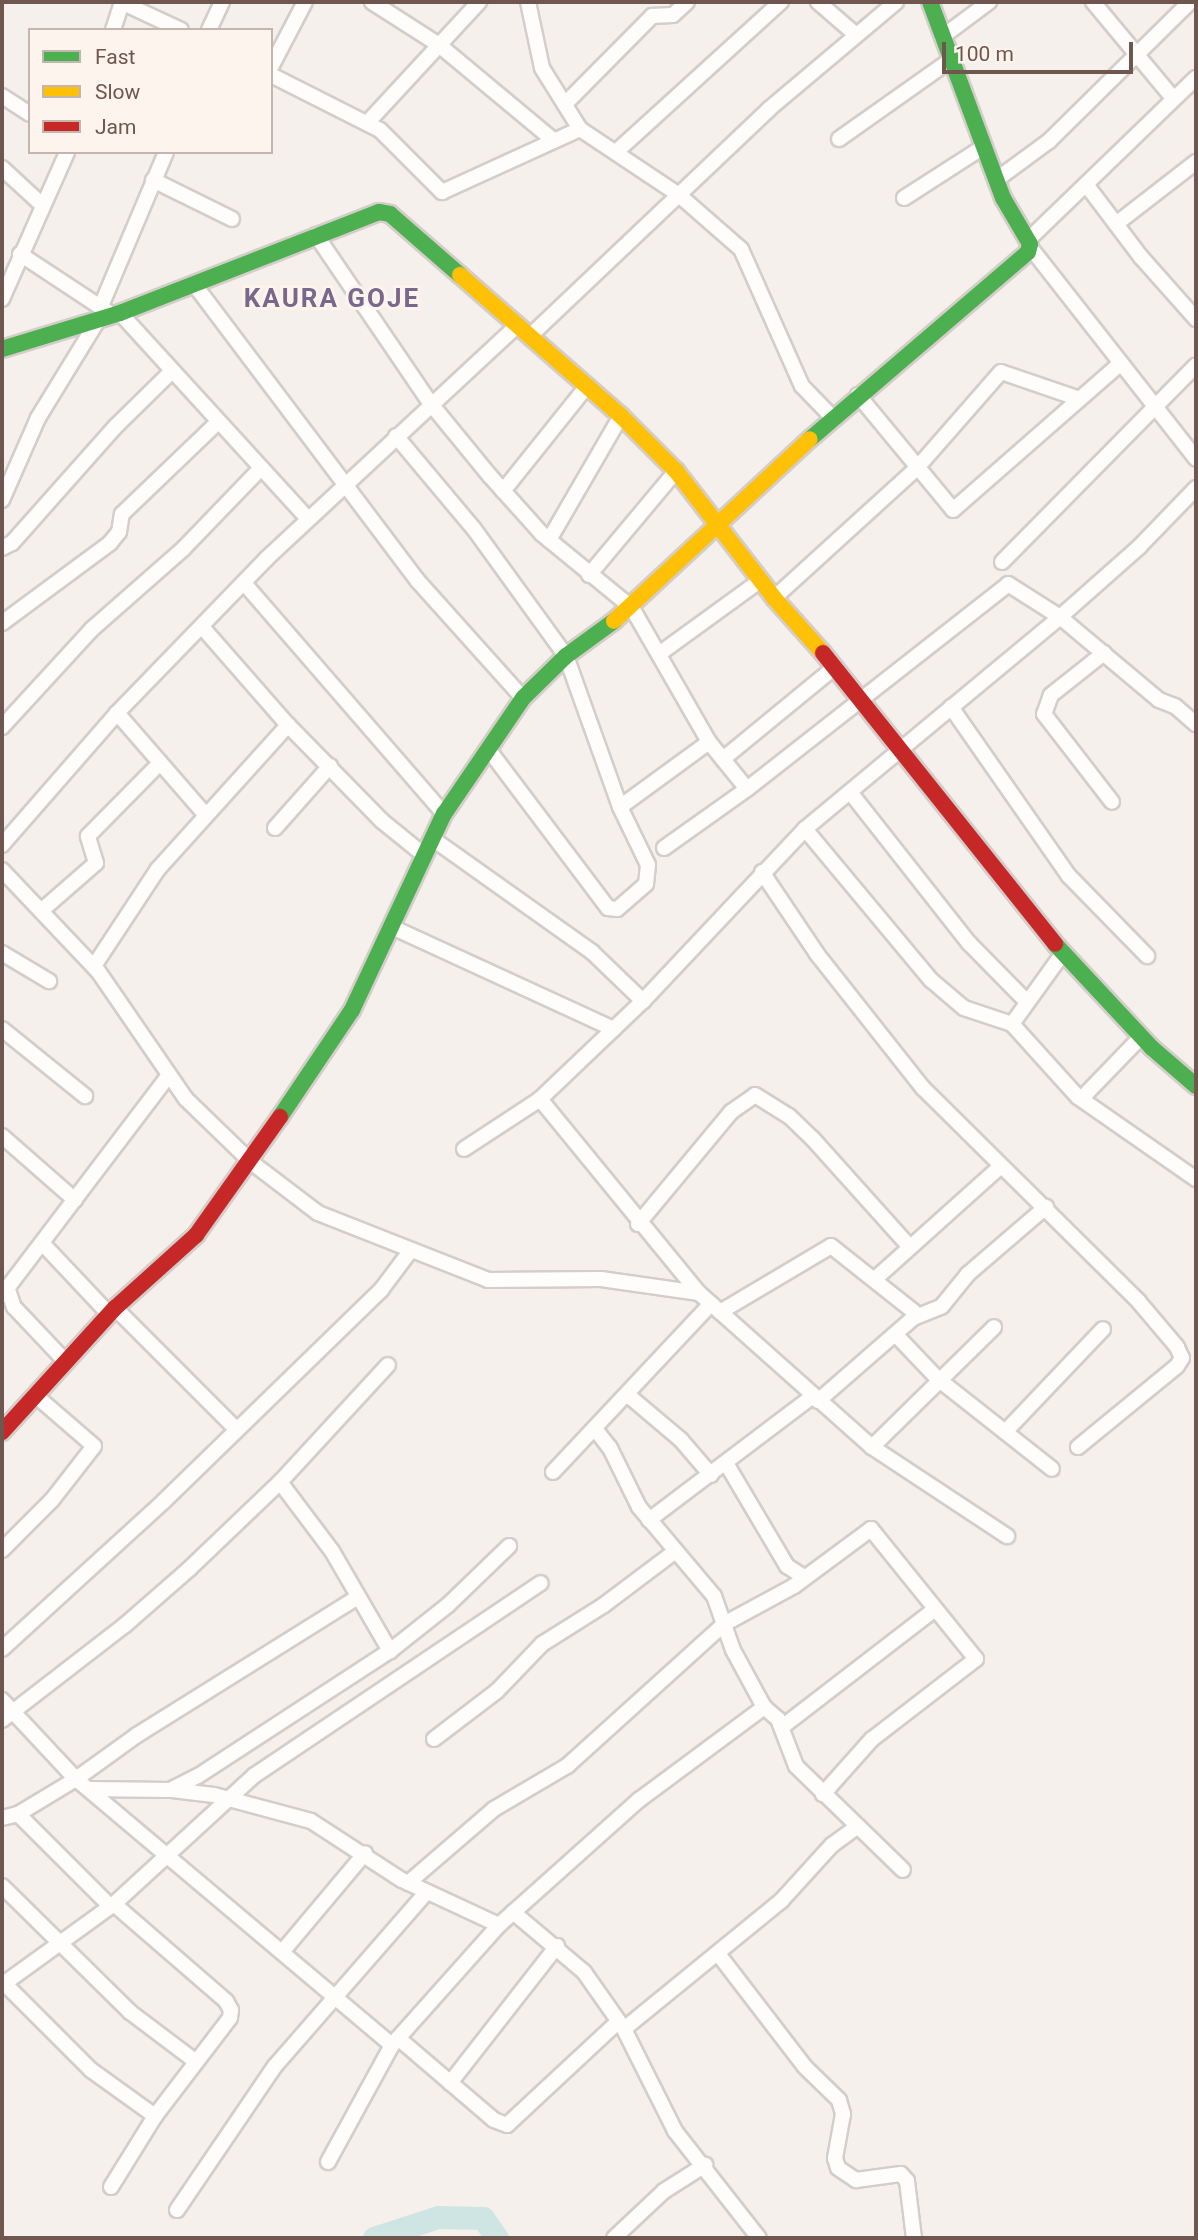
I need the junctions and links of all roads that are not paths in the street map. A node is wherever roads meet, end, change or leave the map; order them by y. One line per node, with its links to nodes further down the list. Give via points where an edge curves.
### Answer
1 (121, 2): 15 (street); 16 (street)
2 (222, 2): 17 (street)
3 (305, 2): 23 (street)
4 (372, 2): 20 (street)
5 (479, 2): 20 (street)
6 (528, 2): 28 (street, via 542,68)
7 (687, 2): 28 (street, via 673,15 652,16)
8 (781, 2): 35 (street)
9 (818, 2): 18 (street)
10 (896, 2): 18 (street)
11 (930, 2): 19 (street)
12 (989, 2): 19 (street)
13 (1093, 2): 21 (street)
14 (1190, 2): 21 (street)
15 (114, 28)
16 (177, 28)
17 (210, 28)
18 (855, 34): 43 (street)
19 (942, 37): 22 (street)
20 (439, 45): 30 (street); 33 (street)
21 (1138, 54): 27 (street); 41 (street, via 1049,141)
22 (949, 61): 32 (street); 34 (street)
23 (273, 63)
24 (273, 76): 30 (street)
25 (1196, 78): 27 (street)
26 (2, 96): 29 (street)
27 (1173, 99): 42 (street)
28 (565, 104): 31 (street)
29 (28, 113)
30 (368, 123): 33 (street, via 442,192)
31 (580, 129): 33 (street); 35 (street)
32 (839, 139)
33 (553, 140)
34 (982, 147): 41 (street); 44 (street)
35 (616, 152): 43 (street)
36 (66, 154): 45 (street)
37 (165, 154): 40 (street)
38 (1196, 162): 47 (street)
39 (2, 168): 45 (street)
40 (153, 180): 46 (street); 53 (street)
41 (996, 180): 49 (street)
42 (1088, 187): 47 (street); 49 (street)
43 (679, 195): 55 (street); 66 (street, via 741,250 802,386)
44 (904, 198)
45 (41, 204): 50 (street)
46 (232, 219)
47 (1116, 224): 54 (street)
48 (316, 235): 51 (street); 55 (street, via 379,212 390,214); 63 (street)
49 (1029, 244): 57 (street); 61 (street)
50 (20, 254): 52 (street); 53 (street)
51 (194, 284): 53 (street); 73 (street)
52 (2, 299)
53 (108, 314): 56 (street); 59 (street); 76 (street, via 38,418)
54 (1196, 319)
55 (524, 331): 60 (street); 63 (street)
56 (2, 349)
57 (1121, 363): 62 (street); 64 (street)
58 (1196, 365): 64 (street)
59 (172, 372): 67 (street); 80 (street, via 115,427 12,543)
60 (587, 386): 65 (street); 75 (street)
61 (858, 396): 66 (street); 70 (street)
62 (1080, 399): 70 (street, via 1001,372); 70 (street, via 960,509 948,509)
63 (431, 404): 68 (street); 75 (street)
64 (1154, 406): 69 (street); 81 (street)
65 (621, 416): 72 (street); 79 (street)
66 (833, 418): 78 (street)
67 (218, 422): 71 (street); 88 (street, via 122,514 119,532 110,543)
68 (396, 436): 73 (street); 92 (street, via 474,529)
69 (1196, 459)
70 (919, 465): 85 (street)
71 (261, 468): 77 (street); 100 (street, via 183,550 92,629)
72 (676, 471): 78 (street); 82 (street)
73 (346, 483): 77 (street); 94 (street, via 417,580)
74 (1196, 488): 87 (street, via 1139,547)
75 (503, 491): 79 (street)
76 (2, 500)
77 (308, 519): 84 (street)
78 (722, 525): 83 (street); 86 (street)
79 (549, 540): 82 (street)
80 (2, 548)
81 (1002, 562)
82 (589, 575): 86 (street)
83 (761, 580): 85 (street); 91 (street)
84 (244, 583): 89 (street); 112 (street)
85 (774, 598): 93 (street)
86 (632, 608): 91 (street); 92 (street)
87 (1060, 617): 90 (street); 95 (street, via 1008,584); 96 (street)
88 (2, 623)
89 (203, 628): 97 (street); 99 (street)
90 (1104, 653): 98 (street, via 1159,700); 109 (street, via 1051,695 1044,714)
91 (659, 654): 101 (street)
92 (566, 656): 94 (street); 110 (street)
93 (835, 667): 95 (street); 104 (street)
94 (523, 698): 103 (street)
95 (863, 698): 102 (street); 107 (street)
96 (951, 707): 102 (street); 125 (street, via 1069,876)
97 (117, 713): 105 (street); 116 (street)
98 (1196, 723)
99 (288, 725): 106 (street); 111 (street)
100 (2, 727)
101 (709, 742): 104 (street); 110 (street)
102 (901, 748): 108 (street); 124 (street)
103 (489, 750): 110 (street, via 592,892 612,910 633,897 648,877 648,865); 112 (street)
104 (723, 759): 107 (street)
105 (160, 763): 111 (street); 121 (street, via 88,836 96,863)
106 (330, 766): 113 (street); 118 (street, via 382,821)
107 (747, 789): 117 (street)
108 (850, 792): 114 (street); 129 (street, via 969,943)
109 (1112, 802)
110 (620, 807)
111 (204, 813): 126 (street, via 158,869)
112 (444, 814): 115 (street)
113 (275, 828)
114 (806, 829): 120 (street); 130 (street, via 931,980 964,1008)
115 (433, 839): 118 (street); 128 (street, via 592,952)
116 (2, 845)
117 (664, 848)
118 (425, 856): 122 (street)
119 (2, 870): 121 (street)
120 (762, 872): 128 (street); 142 (street, via 817,954 923,1088)
121 (41, 911): 126 (street)
122 (394, 928): 132 (street); 141 (street, via 352,1010)
123 (2, 953): 127 (street)
124 (1063, 953): 129 (street); 133 (street)
125 (1147, 956)
126 (94, 966): 134 (street)
127 (49, 981)
128 (643, 1001): 132 (street)
129 (1026, 1001): 130 (street)
130 (1012, 1024): 137 (street, via 1036,1055)
131 (2, 1029): 136 (street)
132 (614, 1029): 138 (street)
133 (1141, 1037): 135 (street); 137 (street)
134 (169, 1075): 141 (street, via 186,1099); 144 (street)
135 (1196, 1086)
136 (85, 1096)
137 (1082, 1098): 143 (street, via 1149,1150)
138 (540, 1099): 140 (street); 146 (street)
139 (4, 1144): 144 (street)
140 (464, 1149)
141 (251, 1162): 149 (street, via 318,1213); 154 (street, via 195,1235)
142 (1001, 1166): 145 (street); 148 (street, via 948,1218)
143 (1196, 1179)
144 (75, 1200): 147 (street)
145 (1046, 1207): 155 (street, via 968,1274 942,1306); 170 (street, via 1139,1302 1182,1358)
146 (638, 1224): 148 (street, via 731,1112 755,1095 812,1138); 152 (street)
147 (43, 1244): 151 (street); 154 (street)
148 (908, 1245): 150 (street)
149 (411, 1250): 152 (street, via 488,1280 601,1279); 165 (street, via 382,1290)
150 (875, 1279): 153 (street, via 831,1246); 155 (street, via 913,1311)
151 (5, 1292): 159 (street)
152 (699, 1293): 153 (street)
153 (716, 1308): 163 (street); 164 (street)
154 (112, 1311): 159 (street); 165 (street)
155 (913, 1318): 158 (street)
156 (994, 1327): 161 (street)
157 (1103, 1329): 168 (street)
158 (897, 1336): 161 (street); 164 (street)
159 (66, 1362): 162 (street)
160 (388, 1365): 175 (street)
161 (938, 1379): 168 (street); 169 (street)
162 (35, 1395): 167 (street); 179 (street, via 93,1446 52,1500)
163 (629, 1396): 166 (street); 174 (street, via 681,1440)
164 (815, 1399): 169 (street); 171 (street)
165 (236, 1428): 186 (street, via 164,1501)
166 (595, 1429): 173 (street); 176 (street, via 610,1447)
167 (2, 1432)
168 (1005, 1432): 172 (street)
169 (872, 1447): 177 (street)
170 (1078, 1447)
171 (726, 1463): 174 (street); 181 (street, via 787,1566)
172 (1052, 1469)
173 (552, 1472)
174 (711, 1475): 176 (street)
175 (280, 1482): 183 (street, via 332,1551); 190 (street, via 125,1625)
176 (649, 1520): 180 (street)
177 (1007, 1536)
178 (509, 1546): 187 (street, via 448,1605)
179 (2, 1550)
180 (673, 1553): 185 (street, via 714,1596); 192 (street, via 542,1644 497,1691)
181 (804, 1577): 184 (street, via 871,1529); 185 (street)
182 (541, 1583): 197 (street, via 282,1756)
183 (356, 1598): 187 (street); 193 (street, via 137,1735)
184 (935, 1609): 191 (street); 196 (street, via 976,1659 872,1740)
185 (724, 1624): 189 (street); 204 (street, via 567,1766 494,1809)
186 (2, 1649)
187 (390, 1651): 195 (street)
188 (2, 1700): 190 (street)
189 (764, 1707): 191 (street); 208 (street, via 639,1801)
190 (8, 1716): 193 (street)
191 (782, 1727): 196 (street, via 796,1766)
192 (434, 1739)
193 (76, 1779): 194 (street); 198 (street)
194 (90, 1788): 195 (street); 202 (street)
195 (170, 1790): 197 (street)
196 (823, 1794): 200 (street)
197 (232, 1799): 201 (street, via 311,1821); 202 (street)
198 (18, 1814): 199 (street); 207 (street)
199 (2, 1818)
200 (858, 1826): 203 (street); 213 (street, via 832,1845 794,1889)
201 (365, 1853): 204 (street); 212 (street)
202 (168, 1858): 207 (street); 212 (street)
203 (903, 1870)
204 (408, 1883): 206 (street)
205 (2, 1886): 210 (street)
206 (426, 1892): 209 (street); 215 (street)
207 (112, 1905): 210 (street); 218 (street, via 226,2001 230,2018)
208 (513, 1912): 209 (street); 211 (street)
209 (499, 1925): 217 (street)
210 (61, 1941): 214 (street); 218 (street, via 130,2012)
211 (557, 1946): 216 (street, via 584,1972); 219 (street)
212 (282, 1952): 215 (street)
213 (719, 1955): 216 (street); 227 (street, via 806,2067 839,2100 843,2114 835,2158 838,2168 856,2180 901,2174 907,2181)
214 (3, 1983): 220 (street, via 101,2079)
215 (332, 1996): 217 (street); 224 (street, via 275,2066)
216 (621, 2026): 219 (street, via 508,2125 494,2120); 222 (street, via 663,2111)
217 (395, 2042): 219 (street); 221 (street)
218 (195, 2062): 220 (street)
219 (450, 2083)
220 (155, 2116): 223 (street)
221 (328, 2162)
222 (705, 2165): 225 (street, via 670,2186); 226 (street)
223 (111, 2187)
224 (177, 2210)
225 (614, 2238)
226 (760, 2238)
227 (914, 2238)

